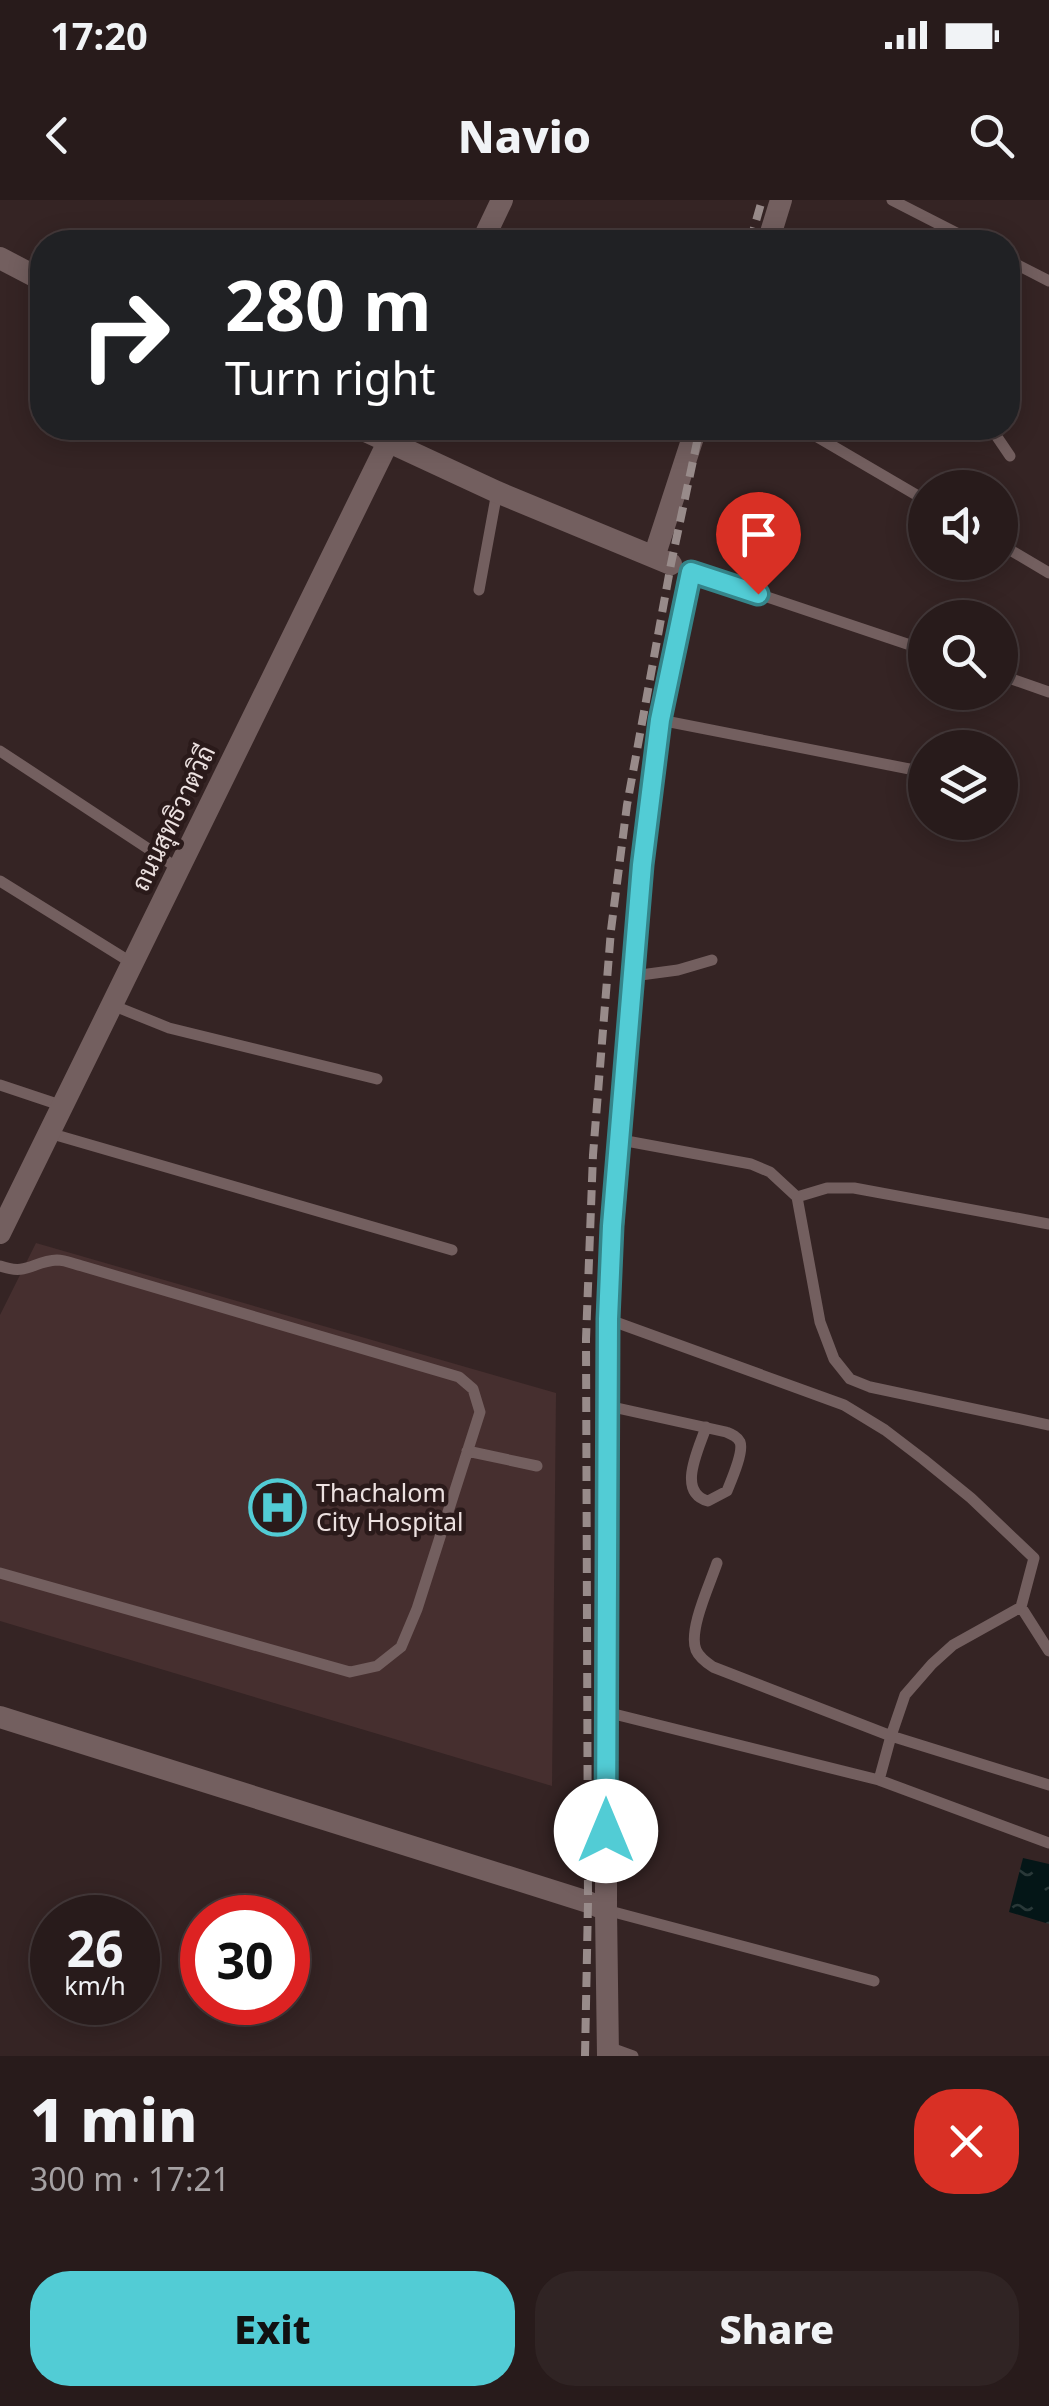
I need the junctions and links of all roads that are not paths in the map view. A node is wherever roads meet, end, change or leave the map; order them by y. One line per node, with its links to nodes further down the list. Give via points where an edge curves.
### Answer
1 (502, 200): 4 (street)
2 (781, 200): 5 (street)
3 (892, 200): 6 (lane)
4 (488, 230)
5 (772, 230)
6 (951, 230)
7 (0, 258): 9 (street)
8 (1020, 266): 10 (lane)
9 (30, 274)
10 (1049, 281)
11 (389, 440): 29 (street, ถนนสุทธิวาตวิถี)
12 (403, 440): 18 (street)
13 (694, 440): 20 (street)
14 (822, 440): 17 (lane)
15 (999, 440): 16 (lane)
16 (1010, 456)
17 (908, 490)
18 (498, 492): 20 (street); 22 (lane)
19 (1018, 555): 21 (lane)
20 (672, 564): 23 (lane); 26 (street)
21 (1049, 573)
22 (479, 590)
23 (908, 644)
24 (1018, 682): 25 (lane)
25 (1049, 692)
26 (660, 720): 28 (lane); 33 (street)
27 (0, 751): 29 (lane)
28 (908, 769)
29 (179, 869): 32 (street, ถนนสุทธิวาตวิถี)
30 (0, 881): 32 (lane)
31 (712, 960): 33 (lane)
32 (132, 963): 34 (street, ถนนสุทธิวาตวิถี)
33 (632, 976): 39 (street)
34 (112, 1005): 35 (lane, via 170,1028); 37 (street, ถนนสุทธิวาตวิถี)
35 (376, 1079)
36 (0, 1085): 37 (lane)
37 (62, 1106): 38 (street, ถนนสุทธิวาตวิถี)
38 (49, 1134): 42 (street, ถนนสุทธิวาตวิถี); 43 (lane)
39 (621, 1140): 40 (lane, via 751,1164); 45 (street)
40 (797, 1196): 41 (lane, via 854,1188); 47 (lane, via 820,1322 850,1379)
41 (1049, 1224)
42 (0, 1233)
43 (452, 1250)
44 (0, 1266): 49 (lane, via 13,1270 59,1260 459,1377 473,1389 480,1412)
45 (608, 1319): 46 (street); 52 (lane, via 844,1405 923,1459)
46 (608, 1406): 48 (lane); 57 (street)
47 (1049, 1425)
48 (706, 1428): 48 (lane, via 690,1480 693,1492 708,1500 727,1491 740,1442)
49 (467, 1452): 50 (lane); 54 (lane, via 417,1609 401,1647 378,1666 350,1672)
50 (537, 1466)
51 (1049, 1553): 52 (lane)
52 (1034, 1558): 55 (lane)
53 (718, 1563): 59 (lane, via 694,1630 702,1658)
54 (0, 1574)
55 (1021, 1606): 56 (lane); 59 (lane, via 932,1664 905,1694)
56 (1049, 1651)
57 (606, 1712): 60 (lane); 63 (street)
58 (0, 1717): 63 (street)
59 (892, 1736): 60 (lane); 61 (lane)
60 (879, 1780): 62 (lane)
61 (1049, 1786)
62 (1049, 1843)
63 (606, 1910): 64 (lane); 65 (street)
64 (874, 1981)
65 (608, 2051): 66 (lane)
66 (634, 2056)

